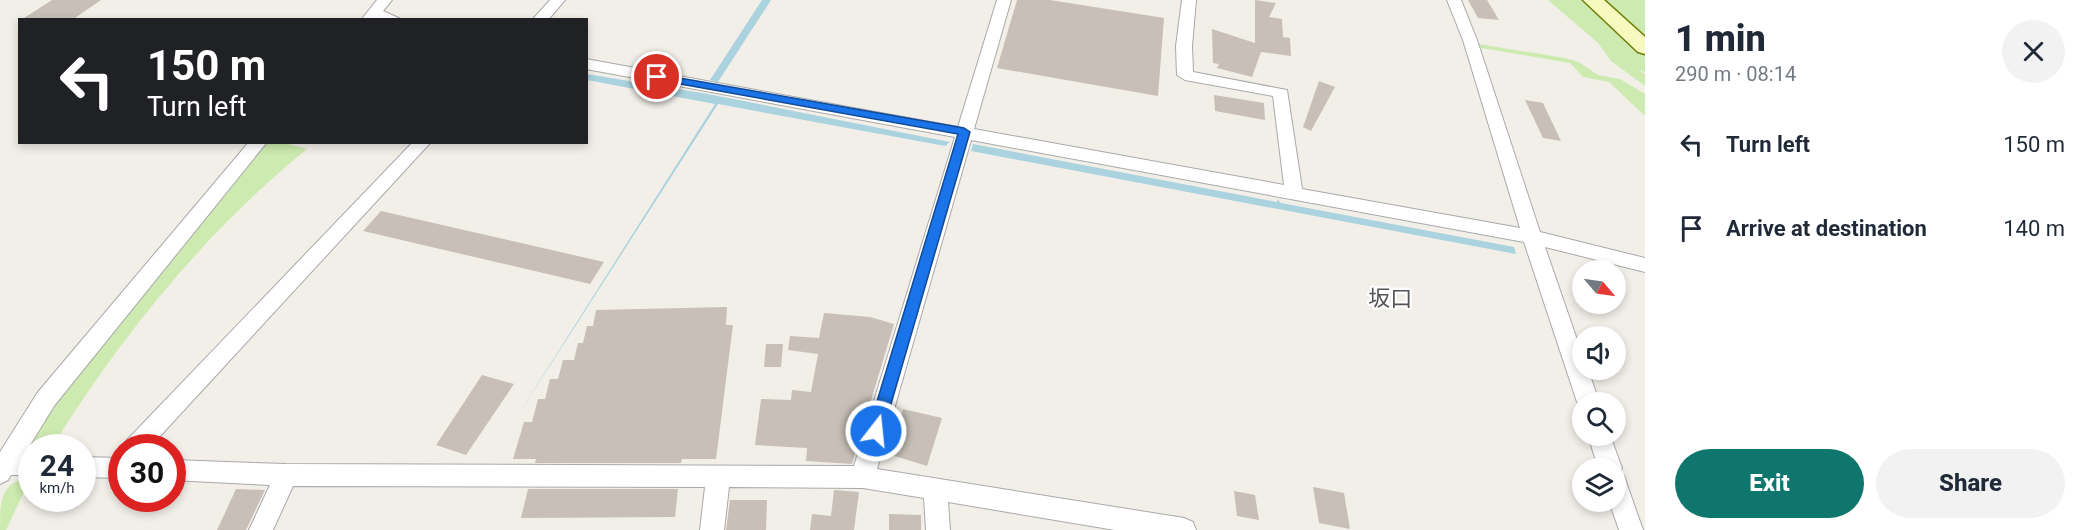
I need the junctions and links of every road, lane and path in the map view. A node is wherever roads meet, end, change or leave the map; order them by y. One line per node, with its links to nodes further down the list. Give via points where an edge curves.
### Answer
1 (385, 0): 7 (street)
2 (558, 0): 8 (street)
3 (1004, 0): 11 (street)
4 (1189, 0): 14 (street, via 1185,75 1281,93)
5 (1454, 0): 15 (street)
6 (1593, 0): 9 (main road)
7 (371, 16)
8 (541, 18)
9 (1645, 48)
10 (588, 64): 11 (street)
11 (964, 132): 14 (street); 24 (street)
12 (257, 144): 20 (street, via 46,399)
13 (421, 144): 18 (street)
14 (1294, 193): 15 (street)
15 (1532, 237): 16 (street); 17 (street)
16 (1645, 265)
17 (1585, 392)
18 (147, 434)
19 (18, 467): 20 (street)
20 (3, 469)
21 (186, 471): 22 (street)
22 (286, 475): 23 (street); 27 (street)
23 (718, 475): 24 (street); 28 (street)
24 (863, 477): 25 (street)
25 (934, 489): 29 (street); 30 (street)
26 (1625, 512): 31 (street)
27 (261, 530)
28 (712, 530)
29 (938, 530)
30 (1184, 530)
31 (1631, 530)

